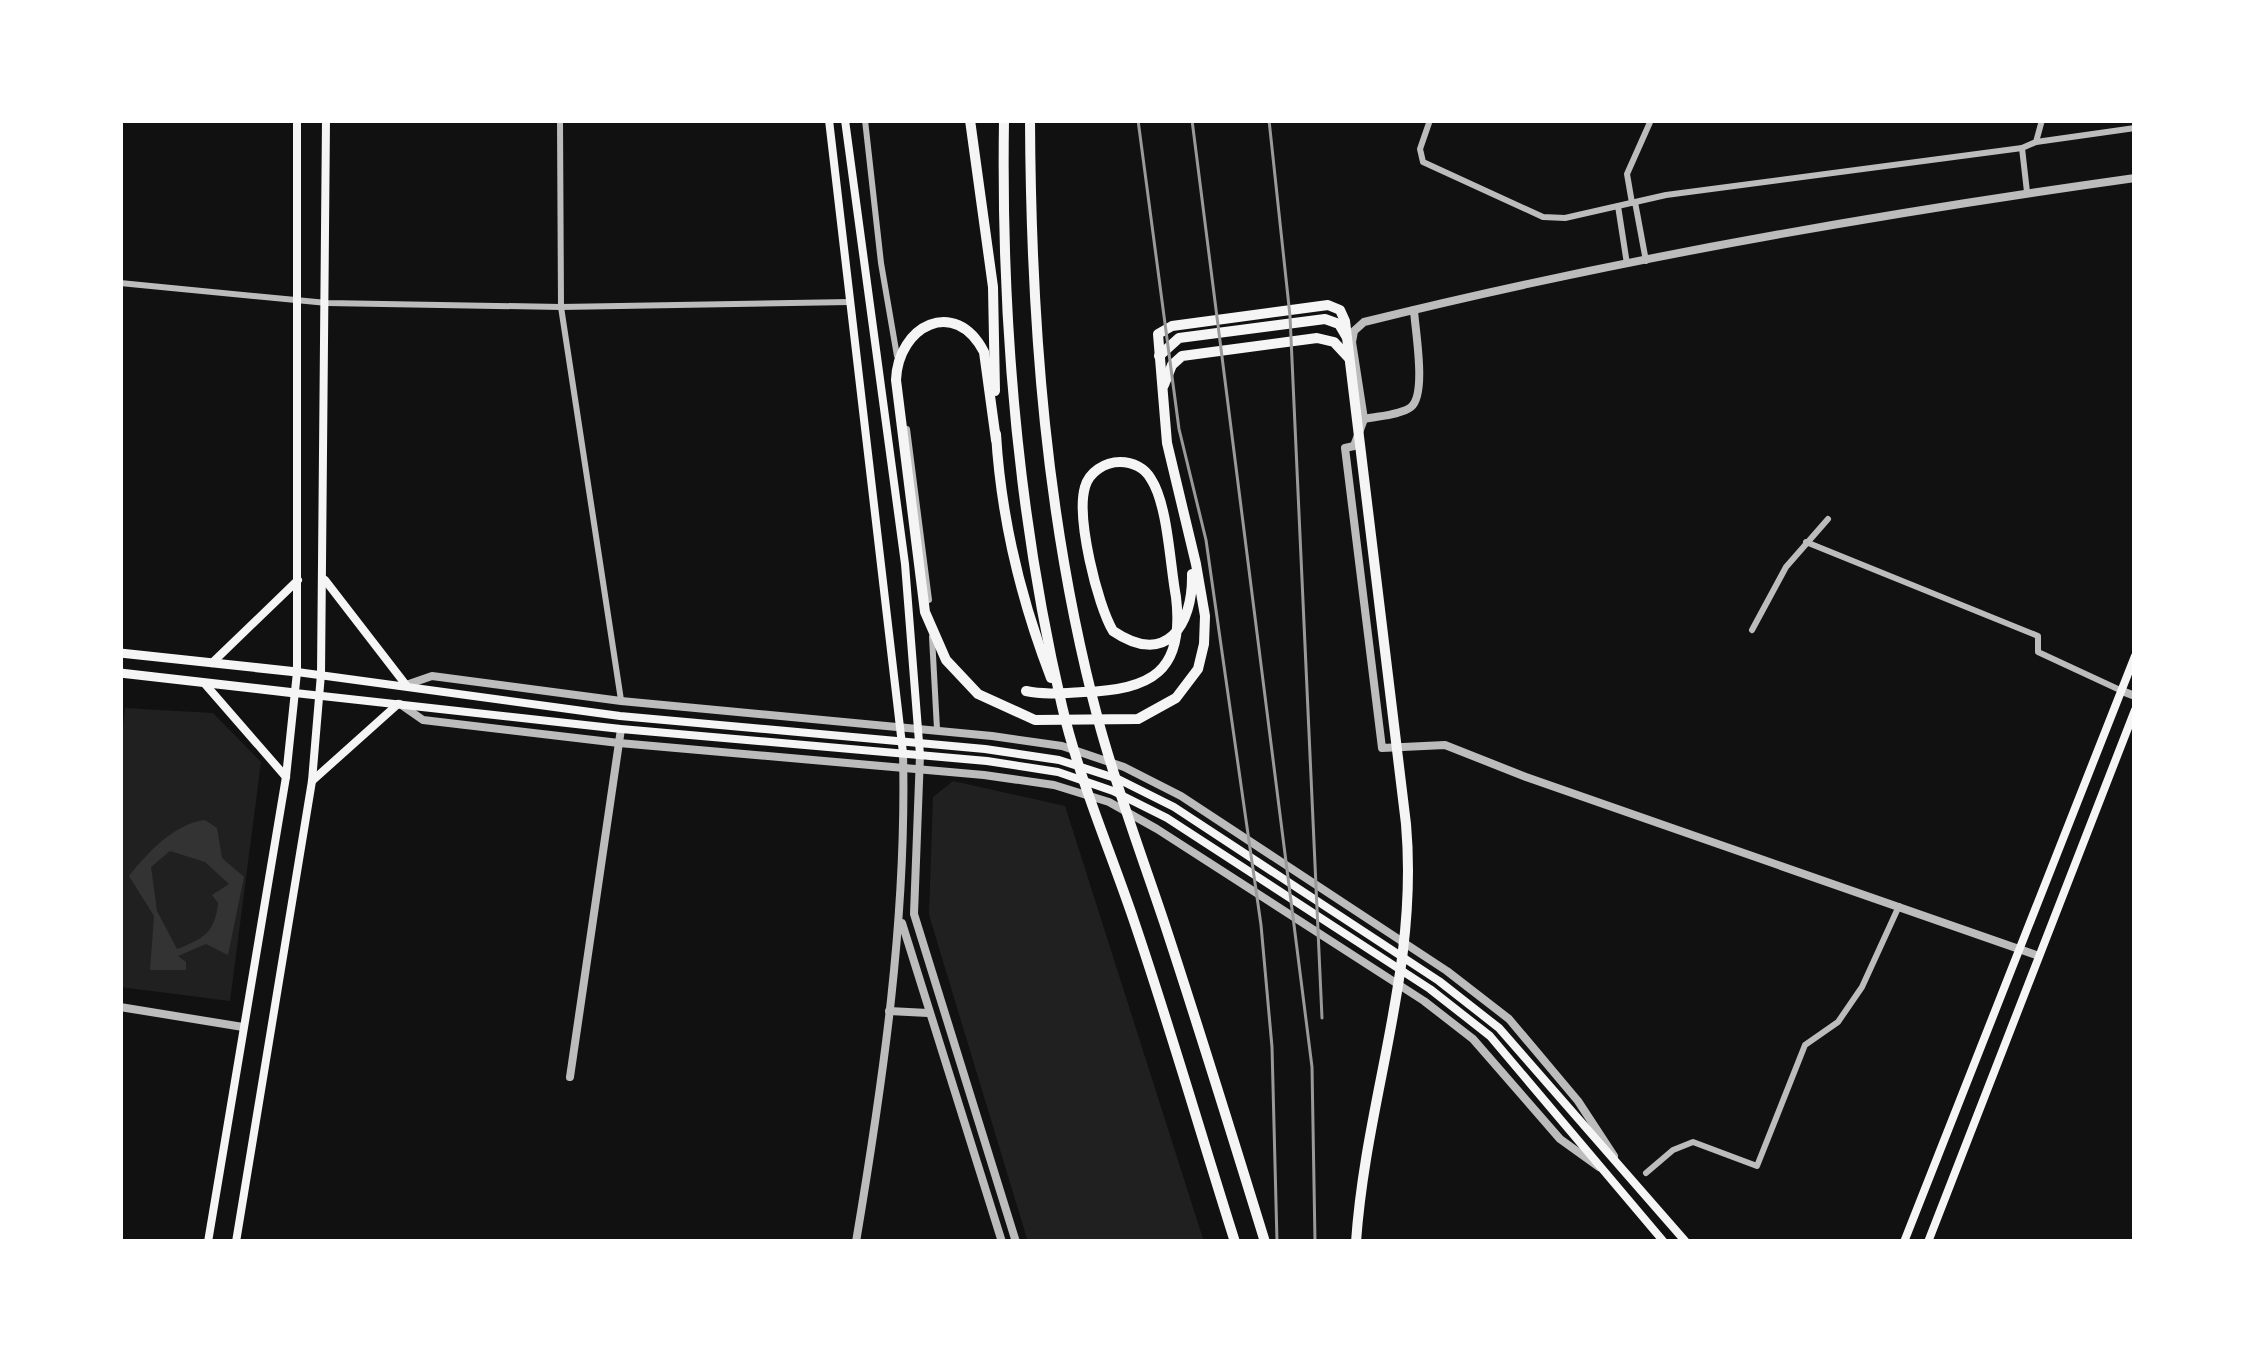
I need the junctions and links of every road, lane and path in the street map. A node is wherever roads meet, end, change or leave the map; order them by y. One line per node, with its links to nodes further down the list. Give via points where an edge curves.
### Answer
1 (297, 120): 23 (main road)
2 (326, 120): 25 (main road)
3 (560, 120): 26 (street)
4 (829, 120): 24 (main road)
5 (845, 120): 57 (main road)
6 (865, 120): 59 (street, via 926,570)
7 (970, 120): 31 (highway, via 993,287)
8 (1004, 120): 53 (highway, via 1010,382)
9 (1030, 120): 88 (highway, via 1039,386 1074,613 1099,724)
10 (1430, 120): 19 (street, via 1420,157 1448,175 1543,217)
11 (1651, 120): 18 (street, via 1627,173)
12 (2042, 120): 14 (street)
13 (2135, 128): 14 (street)
14 (2036, 142): 15 (street)
15 (2022, 148): 17 (street); 18 (street)
16 (2135, 178): 17 (street)
17 (2027, 193): 20 (street)
18 (1634, 202): 19 (street); 20 (street)
19 (1618, 206): 21 (street)
20 (1646, 260): 21 (street)
21 (1628, 264): 27 (street)
22 (120, 283): 23 (street)
23 (298, 302): 25 (street); 35 (main road)
24 (850, 302): 26 (street); 56 (main road)
25 (327, 304): 26 (street); 36 (main road)
26 (561, 307): 51 (street)
27 (1414, 310): 30 (street, via 1415,403); 30 (street, via 1354,331)
28 (1350, 360): 29 (highway, via 1334,342 1317,338 1182,356); 29 (highway, via 1340,310 1328,305 1172,326 1156,340); 89 (highway, via 1410,897)
29 (1162, 392): 33 (highway)
30 (1364, 419): 69 (street, via 1354,446 1345,448 1382,748 1445,745)
31 (996, 440): 33 (highway, via 978,340 956,324 922,327 897,362 896,380 926,613 946,660 978,694 1035,720 1075,722 1138,718 1176,698 1198,669 1204,644); 53 (highway, via 1011,545)
32 (1828, 519): 34 (street)
33 (1186, 527): 46 (highway, via 1189,614 1183,626 1160,643 1135,643 1113,631 1101,607 1083,506 1090,476 1106,464 1139,467 1158,495 1178,616 1169,659 1137,687)
34 (1806, 542): 37 (street); 47 (street, via 2038,636 2038,652)
35 (299, 579): 40 (main road); 41 (main road)
36 (324, 579): 43 (main road); 45 (main road)
37 (1752, 630)
38 (120, 653): 40 (main road)
39 (2135, 656): 47 (main road)
40 (212, 663): 41 (main road)
41 (297, 672): 43 (main road); 48 (main road)
42 (120, 674): 44 (main road)
43 (321, 674): 45 (main road); 49 (main road)
44 (204, 683): 48 (main road); 67 (main road)
45 (406, 685): 51 (street, via 432,676); 55 (main road)
46 (1026, 691)
47 (2122, 691): 50 (street); 72 (main road)
48 (295, 693): 49 (main road); 67 (main road)
49 (320, 695): 52 (main road); 68 (main road)
50 (2135, 696)
51 (621, 701): 55 (street); 56 (street)
52 (399, 703): 58 (main road); 62 (street, via 423,720); 68 (main road)
53 (1063, 710): 87 (highway)
54 (2135, 710): 73 (main road)
55 (620, 716): 60 (main road)
56 (900, 727): 57 (street); 60 (main road)
57 (919, 728): 59 (street); 61 (main road)
58 (621, 729): 62 (street); 63 (main road)
59 (937, 729): 79 (street, via 1062,746 1181,796 1509,1019)
60 (902, 740): 61 (main road); 63 (main road)
61 (919, 742): 64 (main road); 79 (main road, via 1059,760 1174,807 1499,1028)
62 (619, 743): 65 (street); 78 (street)
63 (903, 753): 64 (main road); 65 (street)
64 (920, 754): 66 (street); 80 (main road, via 1058,772 1167,818 1430,988 1490,1036)
65 (903, 767): 66 (street); 71 (street)
66 (920, 769): 70 (street); 80 (street, via 1054,785 1157,829 1424,1000 1473,1039 1560,1139)
67 (286, 777): 77 (main road)
68 (312, 781): 83 (main road)
69 (1899, 906): 72 (street); 81 (street, via 1862,987 1838,1022 1805,1045 1757,1166 1693,1142)
70 (914, 914): 71 (street); 86 (street)
71 (900, 916): 75 (street); 76 (street)
72 (2020, 948): 73 (street); 92 (main road)
73 (2039, 956): 93 (main road)
74 (120, 1006): 77 (street)
75 (890, 1011): 76 (street); 84 (street)
76 (928, 1013): 85 (street)
77 (243, 1027): 82 (main road)
78 (570, 1077)
79 (1619, 1162): 91 (main road)
80 (1607, 1173): 90 (main road)
81 (1646, 1173)
82 (208, 1242)
83 (236, 1242)
84 (856, 1242)
85 (1003, 1242)
86 (1016, 1242)
87 (1234, 1242)
88 (1265, 1242)
89 (1356, 1242)
90 (1664, 1242)
91 (1686, 1242)
92 (1904, 1242)
93 (1928, 1242)

